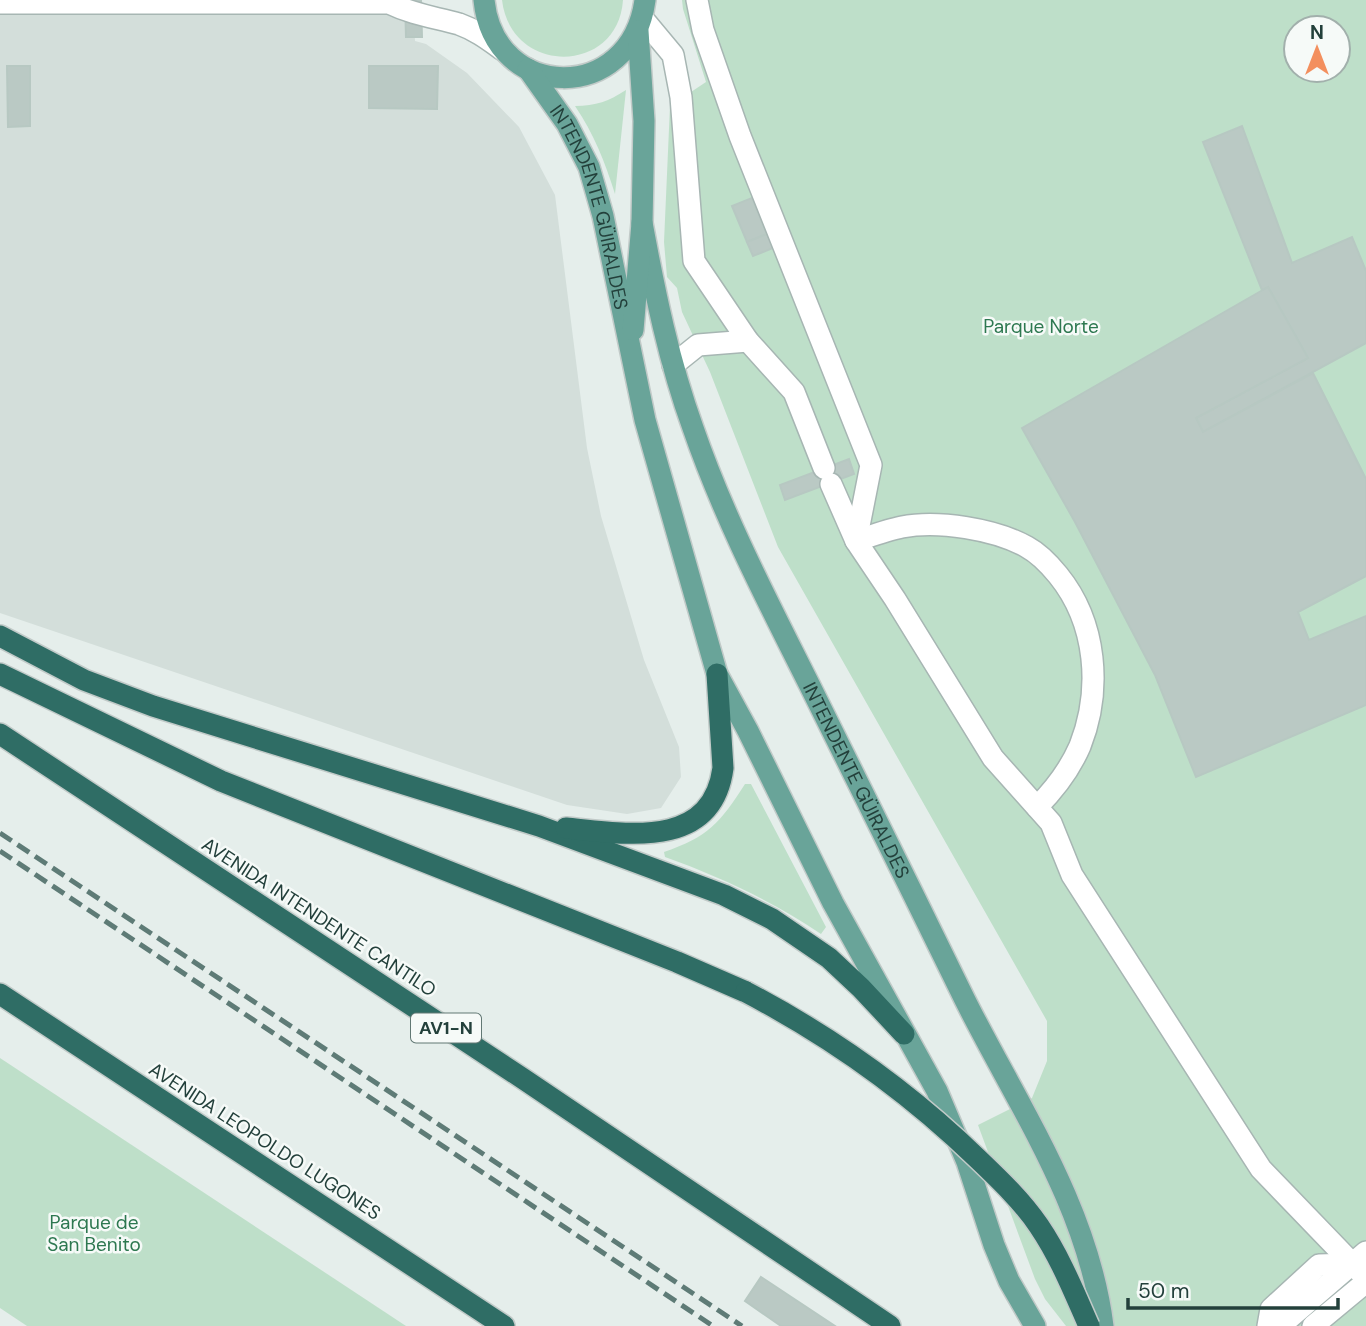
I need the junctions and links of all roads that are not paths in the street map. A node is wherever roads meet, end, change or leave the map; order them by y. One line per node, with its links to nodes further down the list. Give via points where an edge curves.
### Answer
1 (484, 0): 7 (main road, via 490,27)
2 (697, 0): 13 (lane, via 740,136 871,466)
3 (221, 1): 4 (lane); 5 (lane)
4 (392, 2): 7 (lane, via 413,14 461,25)
5 (0, 3)
6 (642, 17): 8 (main road, via 624,52 603,68 579,77 552,77); 9 (main road, INTENDENTE GÜIRALDES); 10 (lane, via 673,55 694,261)
7 (503, 50): 8 (main road)
8 (528, 69): 11 (main road, INTENDENTE GÜIRALDES, via 567,124 589,167)
9 (642, 223): 11 (main road, INTENDENTE GÜIRALDES); 12 (main road, INTENDENTE GÜIRALDES)
10 (748, 341): 12 (lane, via 698,345); 13 (lane, via 794,392)
11 (632, 354): 16 (main road, INTENDENTE GÜIRALDES, via 664,491)
12 (673, 365): 27 (main road, INTENDENTE GÜIRALDES, via 728,519 985,1040 1054,1168 1091,1265)
13 (856, 541): 18 (lane, via 993,758); 18 (lane, via 904,527 991,532 1027,547 1068,587 1084,617 1093,658 1093,703 1079,748 1056,787)
14 (0, 636): 19 (highway, via 84,680 153,706)
15 (0, 674): 26 (highway, bridge, via 221,781 677,962 799,1020 889,1080 1012,1192 1055,1251)
16 (717, 674): 19 (highway, via 722,776 710,807 679,828 648,833); 21 (main road, INTENDENTE GÜIRALDES, via 832,903)
17 (0, 734): 24 (highway, AVENIDA INTENDENTE CANTILO / AV1-N)
18 (1037, 807): 22 (lane, via 1051,823 1072,875 1261,1170)
19 (539, 826): 21 (highway, via 724,895 772,919 829,958)
20 (0, 994): 23 (highway, AVENIDA LEOPOLDO LUGONES)
21 (904, 1034): 25 (main road, via 953,1126 993,1245)
22 (1363, 1269): 28 (lane, via 1319,1265 1271,1309); 29 (lane); 30 (lane)
23 (504, 1326)
24 (890, 1326)
25 (1035, 1326)
26 (1088, 1326)
27 (1103, 1326)
28 (1268, 1326)
29 (1280, 1326)
30 (1314, 1326)

